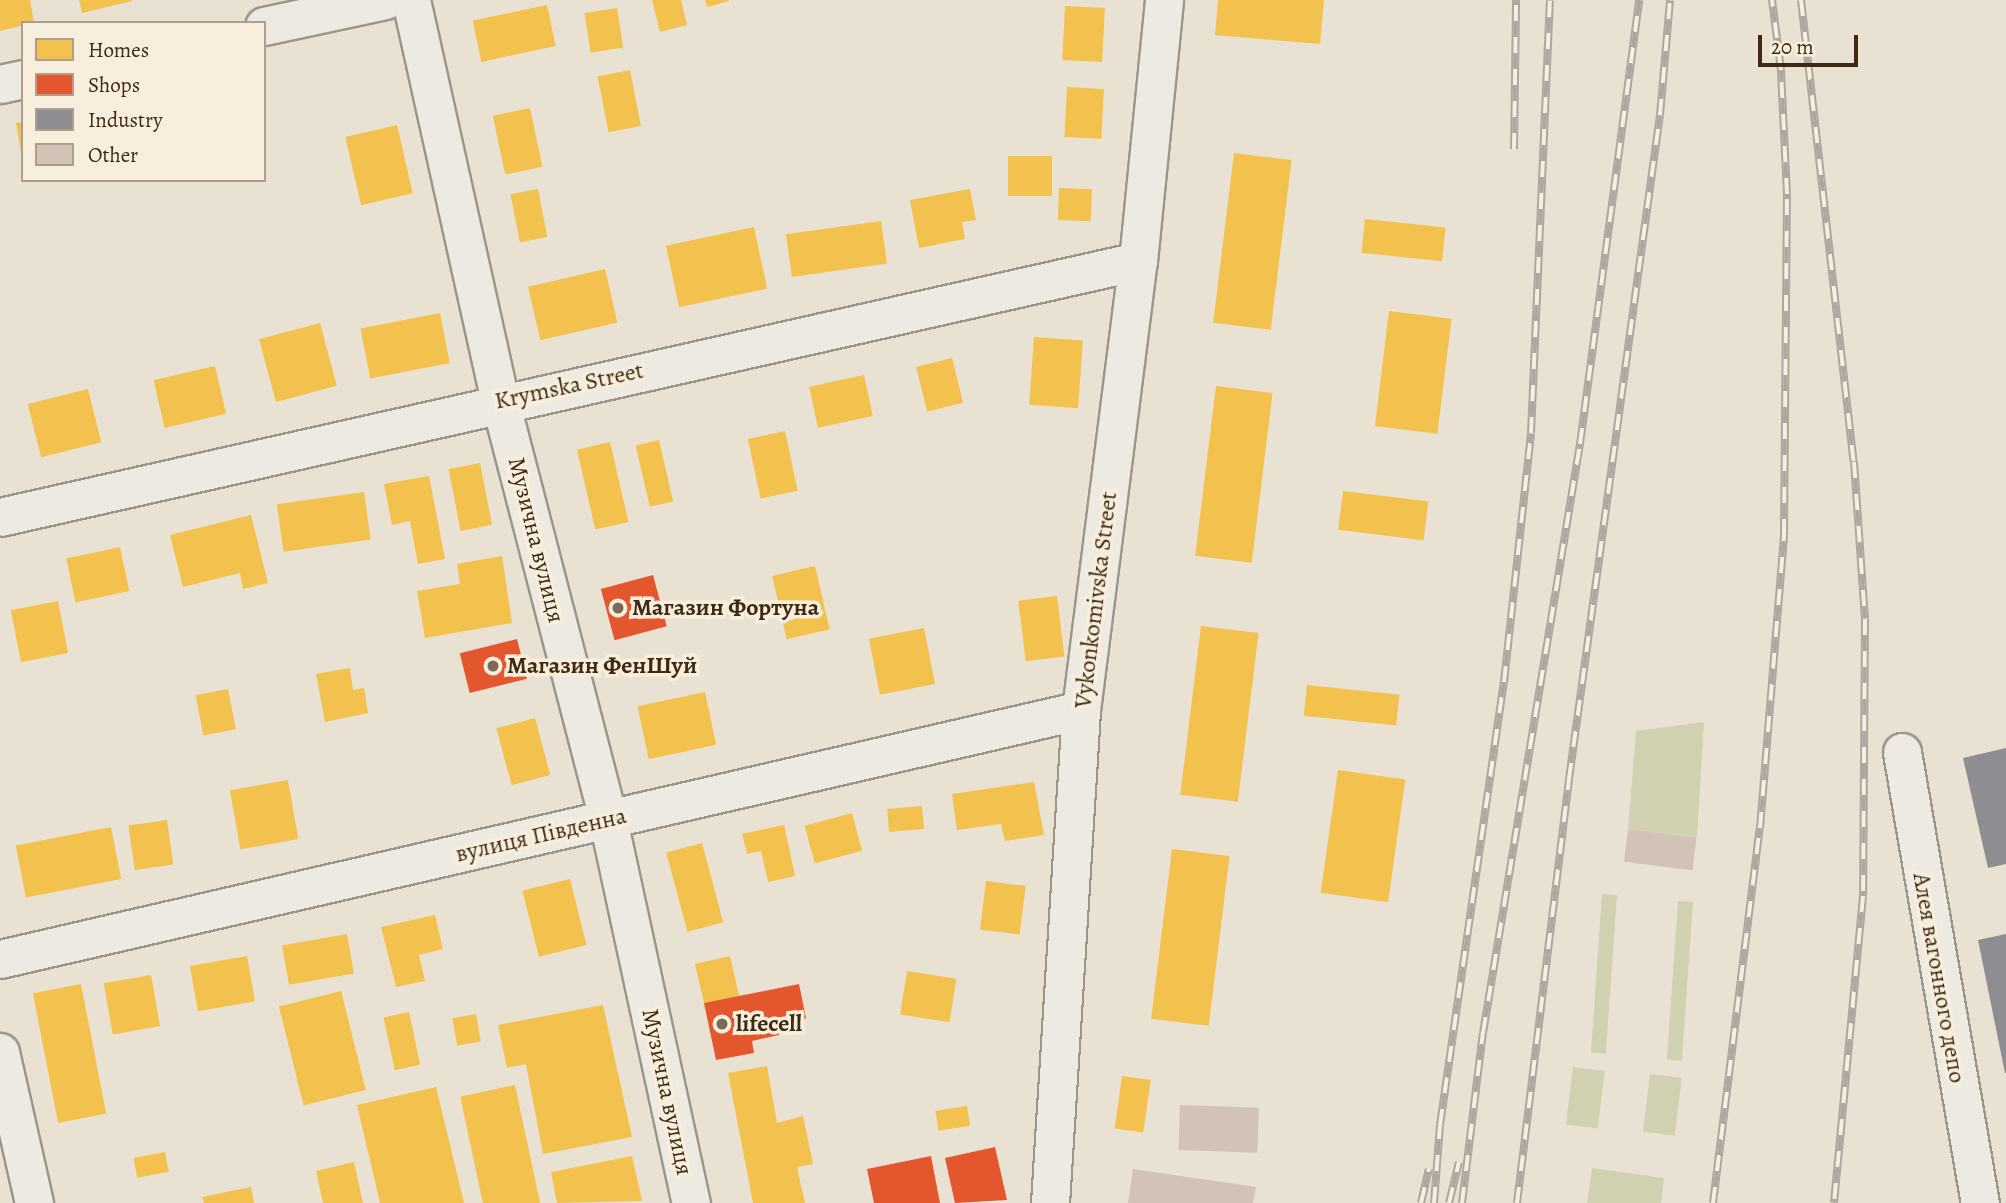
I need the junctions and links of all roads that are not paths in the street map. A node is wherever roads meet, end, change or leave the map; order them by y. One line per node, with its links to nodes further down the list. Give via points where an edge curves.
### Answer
1 (385, 0): 4 (street)
2 (411, 0): 8 (street, Музична вулиця)
3 (1164, 0): 7 (street, Vykonkomivska Street)
4 (266, 26)
5 (21, 79): 6 (street)
6 (0, 84)
7 (1138, 261): 8 (street, Krymska Street); 10 (street, Vykonkomivska Street)
8 (500, 401): 9 (street, Krymska Street); 12 (street, Музична вулиця)
9 (0, 517)
10 (1081, 710): 12 (street, вулиця Південна); 17 (street, Vykonkomivska Street)
11 (1902, 752): 18 (street, Алея вагонного депо)
12 (608, 820): 13 (street, вулиця Південна); 16 (street, Музична вулиця)
13 (0, 958)
14 (0, 1052): 15 (street)
15 (34, 1203)
16 (691, 1203)
17 (1050, 1203)
18 (1980, 1203)

